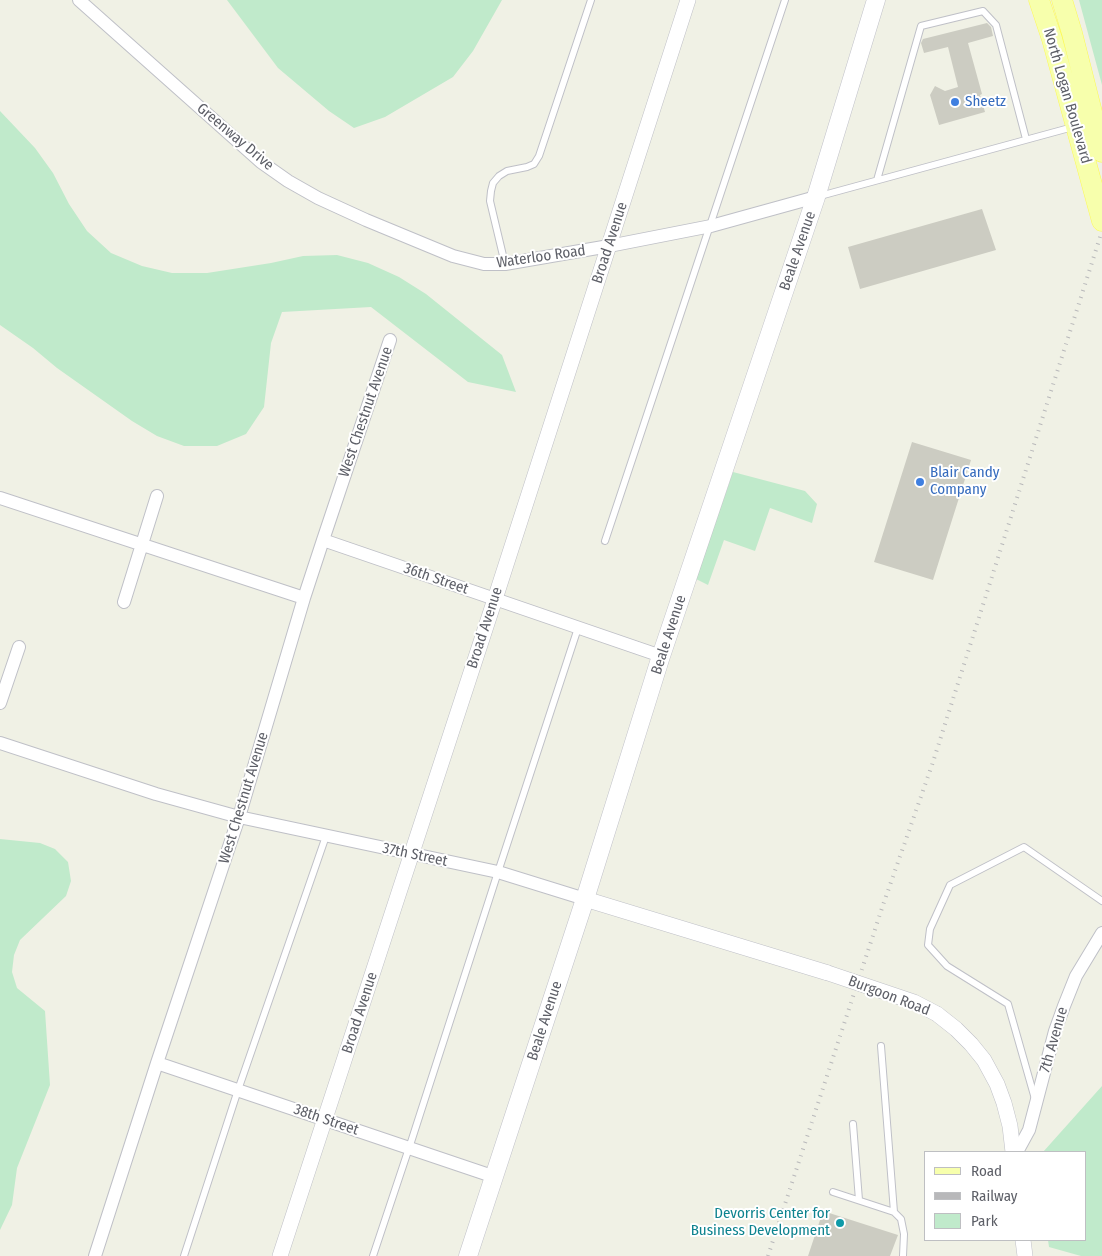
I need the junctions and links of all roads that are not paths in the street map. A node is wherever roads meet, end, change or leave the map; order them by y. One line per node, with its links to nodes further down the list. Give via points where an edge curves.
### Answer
1 (79, 0): 18 (street, Greenway Drive, via 261,162 318,198)
2 (591, 0): 20 (lane, via 539,156 534,164 506,170 493,182 490,202)
3 (688, 0): 19 (street, Broad Avenue)
4 (785, 0): 17 (lane)
5 (888, 0): 9 (main road)
6 (1030, 0): 10 (main road)
7 (1039, 0): 10 (main road, North Logan Boulevard)
8 (1062, 0): 13 (main road, North Logan Boulevard)
9 (876, 5): 15 (main road, Beale Avenue)
10 (1052, 39): 11 (main road, North Logan Boulevard)
11 (1076, 126): 12 (lane); 16 (main road, North Logan Boulevard)
12 (1026, 139): 14 (lane); 14 (lane, via 996,25 982,11 920,26)
13 (1101, 149)
14 (877, 180): 15 (lane)
15 (816, 197): 17 (street, Waterloo Road); 32 (main road, Beale Avenue)
16 (1102, 221)
17 (711, 226): 19 (street, Waterloo Road); 25 (lane)
18 (414, 240): 20 (street, Waterloo Road, via 453,256 484,264)
19 (609, 246): 20 (street, Waterloo Road); 28 (street, Broad Avenue)
20 (505, 264)
21 (390, 340): 24 (street, West Chestnut Avenue)
22 (157, 496): 26 (street)
23 (0, 498): 26 (street)
24 (323, 540): 27 (street, West Chestnut Avenue); 28 (street, 36th Street)
25 (605, 541)
26 (142, 544): 27 (street); 29 (street)
27 (304, 598): 35 (street, West Chestnut Avenue)
28 (495, 599): 30 (street, 36th Street); 37 (street, Broad Avenue)
29 (124, 602)
30 (578, 628): 32 (street, 36th Street); 38 (lane)
31 (19, 648): 33 (street)
32 (661, 656): 39 (main road, Beale Avenue)
33 (0, 703)
34 (0, 742): 35 (street, 37th Street, via 156,794)
35 (239, 817): 36 (street, 37th Street); 44 (street, West Chestnut Avenue)
36 (326, 836): 37 (street, 37th Street); 45 (lane)
37 (411, 854): 38 (street, 37th Street); 47 (street, Broad Avenue)
38 (498, 872): 39 (street, 37th Street); 49 (lane)
39 (585, 899): 42 (street, 37th Street); 52 (main road, Beale Avenue)
40 (1102, 901): 46 (lane, via 1024,847 950,886 930,929 928,945 947,966 1008,1004)
41 (1102, 933): 46 (street, 7th Avenue, via 1076,976 1064,1006)
42 (828, 973): 50 (street, Burgoon Road, bridge, via 914,1002 956,1028 984,1060 997,1084)
43 (880, 1046): 55 (lane)
44 (157, 1063): 45 (street, 38th Street); 57 (street, West Chestnut Avenue)
45 (238, 1090): 47 (street, 38th Street); 58 (lane)
46 (1037, 1104): 51 (street, 7th Avenue, via 1029,1130)
47 (325, 1120): 49 (street, 38th Street); 59 (street, Broad Avenue)
48 (853, 1124): 54 (lane)
49 (409, 1148): 52 (street, 38th Street); 60 (lane)
50 (1015, 1151)
51 (1016, 1151)
52 (495, 1177): 61 (main road, Beale Avenue)
53 (833, 1192): 54 (lane)
54 (859, 1200): 55 (lane)
55 (894, 1212): 62 (lane, via 901,1219)
56 (1023, 1241): 63 (street)
57 (95, 1256)
58 (184, 1256)
59 (280, 1256)
60 (373, 1256)
61 (468, 1256)
62 (903, 1256)
63 (1025, 1256)

